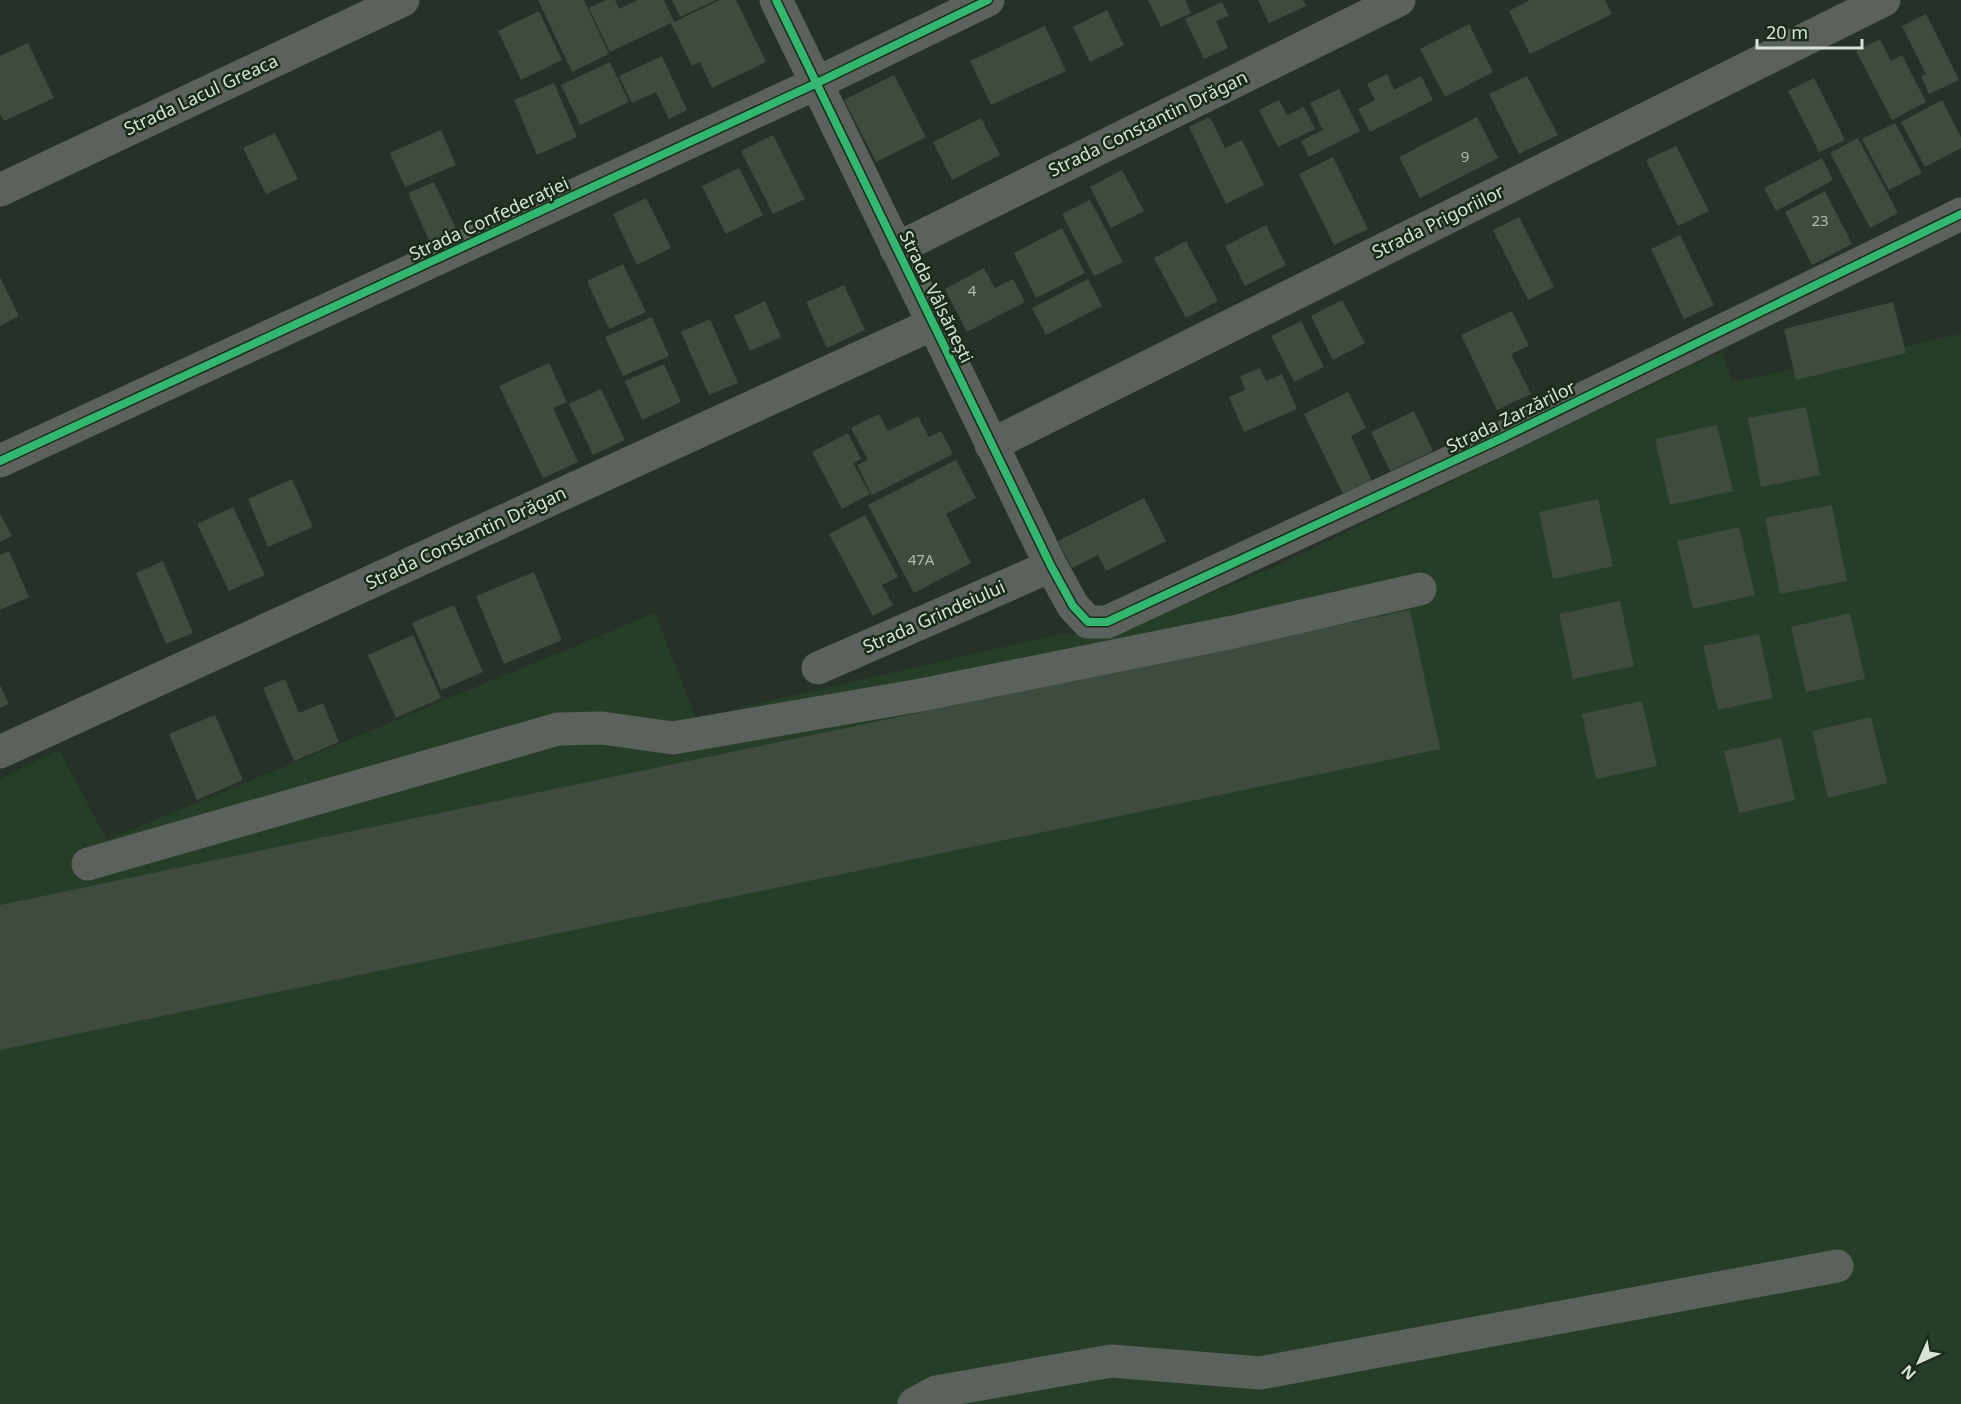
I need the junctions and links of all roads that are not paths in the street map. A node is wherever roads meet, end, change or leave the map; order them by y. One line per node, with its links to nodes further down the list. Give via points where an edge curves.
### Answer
1 (403, 0): 7 (street, Strada Lacul Greaca)
2 (776, 0): 6 (street, Strada Vâlsănești)
3 (988, 0): 6 (street, Strada Confederației)
4 (1399, 0): 9 (street, Strada Constantin Drăgan)
5 (1884, 0): 11 (street, Strada Prigoriilor)
6 (815, 84): 9 (street, Strada Vâlsănești); 12 (street, Strada Confederației)
7 (0, 190)
8 (1961, 214): 15 (street, Strada Zarzărilor, via 1490,444 1107,622)
9 (896, 249): 10 (street, Strada Vâlsănești)
10 (933, 324): 11 (street, Strada Vâlsănești); 18 (street, Strada Constantin Drăgan)
11 (991, 445): 13 (street, Strada Vâlsănești)
12 (0, 461)
13 (1051, 566): 15 (street, Strada Vâlsănești); 17 (street, Strada Grindeiului)
14 (1420, 589): 16 (street, via 1233,632)
15 (1081, 614): 16 (street)
16 (1082, 661): 19 (street, via 921,695 674,738 602,728 558,729)
17 (818, 668)
18 (0, 752)
19 (88, 864)
20 (1837, 1266): 21 (street, via 1260,1373 1111,1361 936,1392)
21 (914, 1404)

